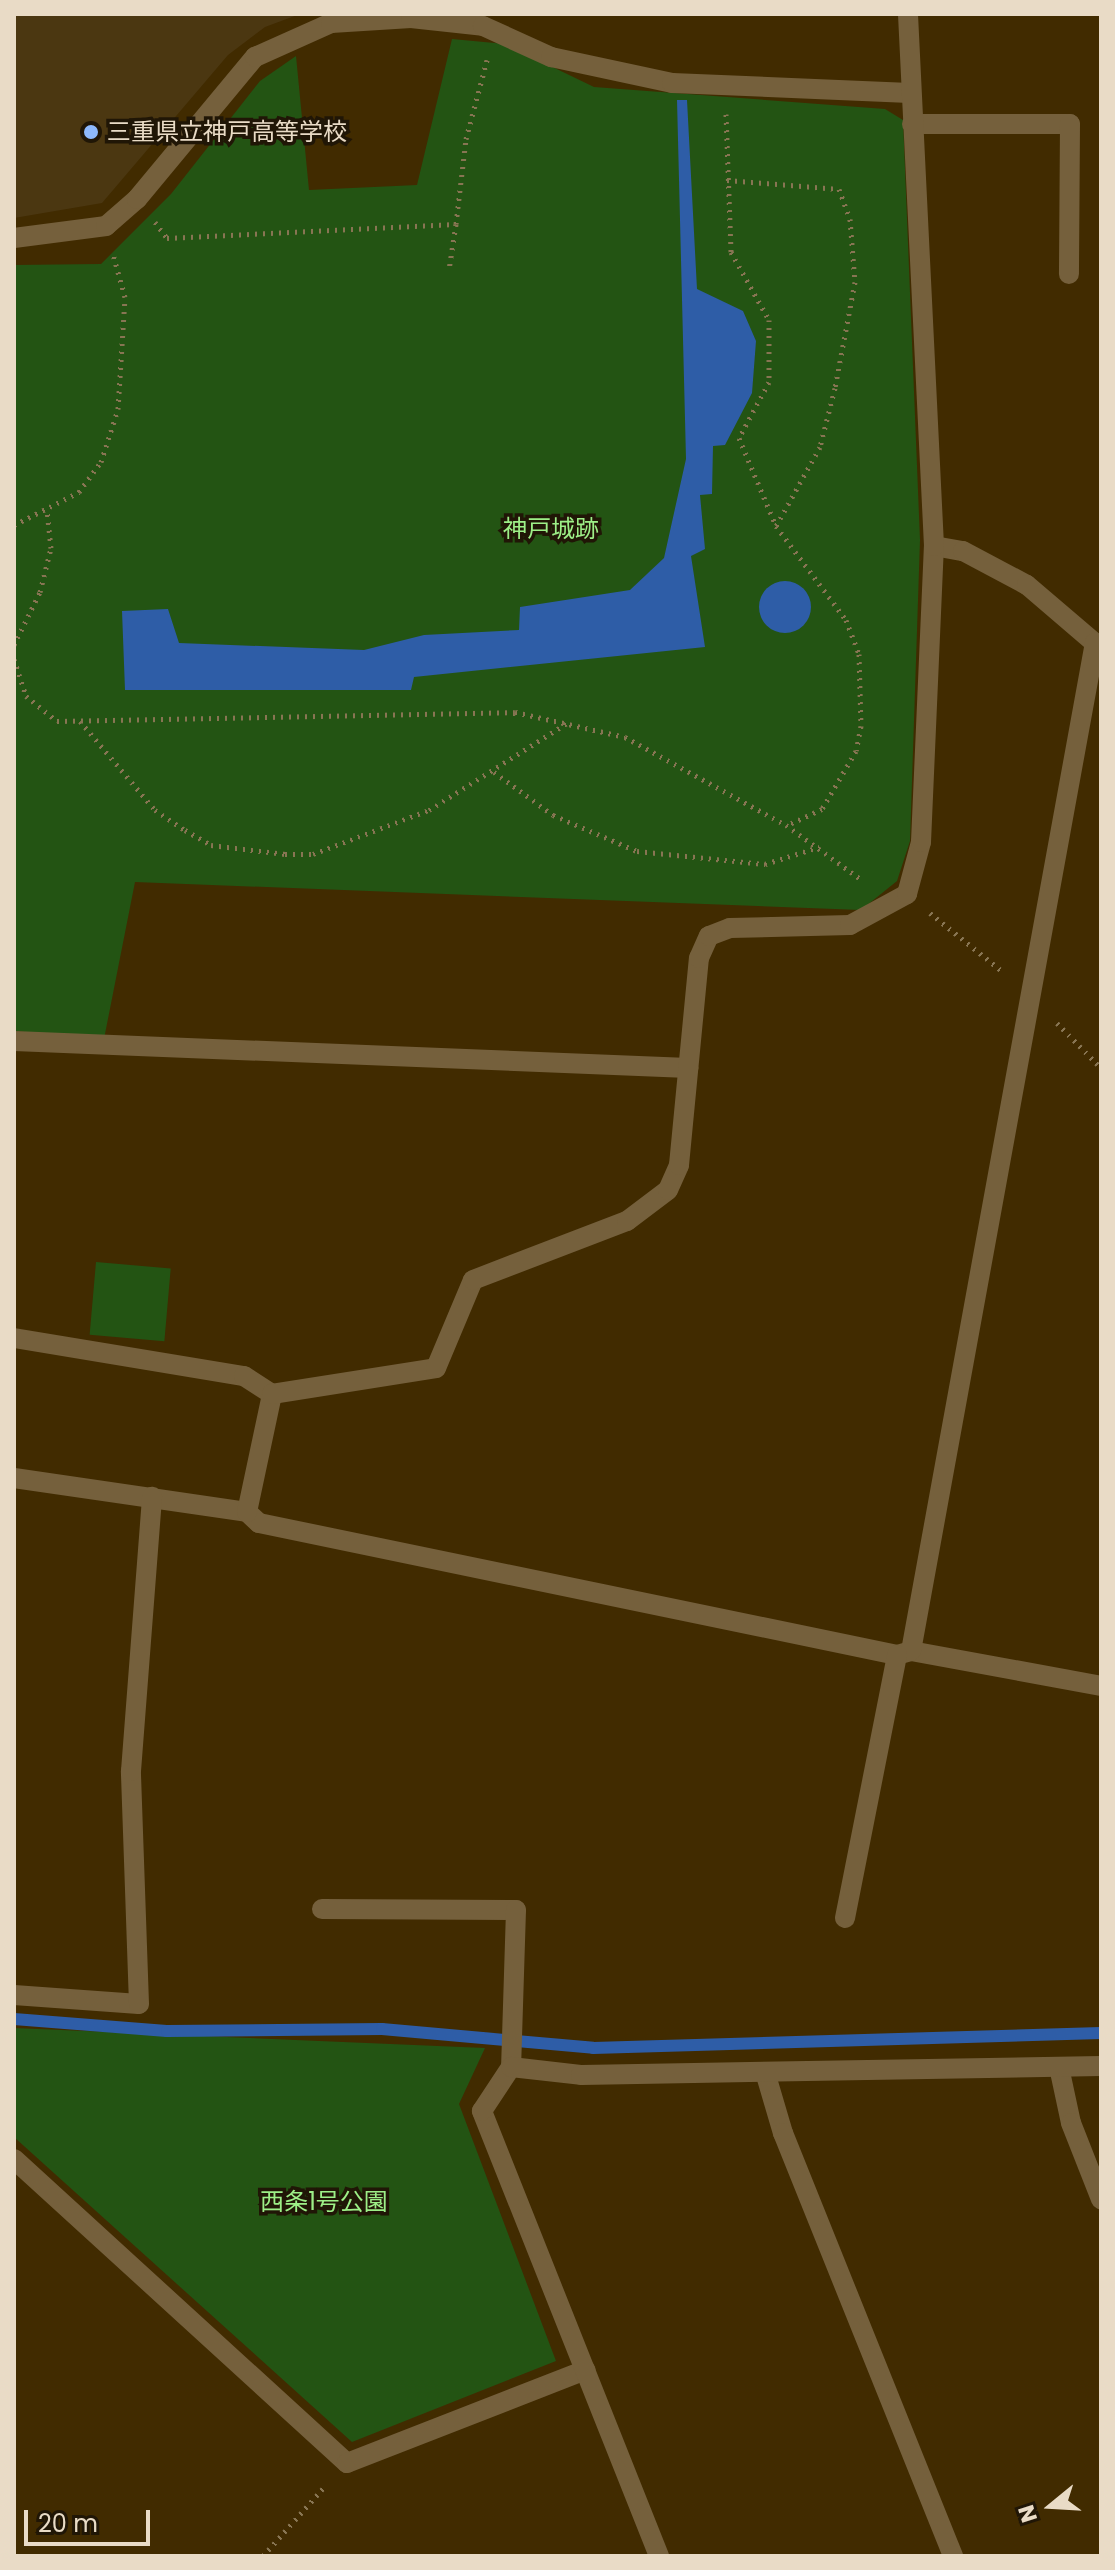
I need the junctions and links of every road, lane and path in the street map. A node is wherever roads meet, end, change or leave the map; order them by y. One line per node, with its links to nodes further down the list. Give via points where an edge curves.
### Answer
1 (908, 14): 4 (street)
2 (487, 24): 3 (street, via 605,73); 7 (street, via 373,18 287,37 255,57); 8 (path)
3 (725, 86): 4 (street); 6 (path)
4 (910, 93): 5 (street)
5 (912, 124): 12 (street, via 1070,124); 16 (street)
6 (727, 180): 15 (path, via 731,252 769,320 769,382 739,438); 15 (path, via 839,189 850,219 855,282 835,388 820,447)
7 (137, 199): 8 (path, via 167,238); 9 (street)
8 (456, 224): 11 (path)
9 (106, 226): 10 (street); 13 (path, via 125,297 118,409 101,462 79,492)
10 (14, 238)
11 (449, 270)
12 (1069, 274)
13 (47, 512): 14 (path); 18 (path, via 51,548 40,592)
14 (14, 525)
15 (776, 526): 23 (path, via 846,620 863,689 856,751 840,783 822,809)
16 (934, 546): 17 (street, via 963,551 1027,585); 25 (street, via 921,842)
17 (1098, 642): 33 (street)
18 (14, 645)
19 (14, 659): 20 (path, via 40,713)
20 (80, 721): 21 (path, via 515,712); 22 (path, via 155,810 211,845 313,854 429,810)
21 (568, 722): 22 (path); 23 (path, via 625,737)
22 (494, 772): 24 (path, via 553,815 637,851 765,864)
23 (786, 825): 24 (path)
24 (819, 847): 25 (path, via 871,890)
25 (907, 894): 27 (street, via 850,925 730,928 709,936 699,958)
26 (14, 1041): 27 (street)
27 (688, 1068): 29 (street, via 679,1165 668,1190 640,1214 473,1280 436,1368)
28 (14, 1338): 29 (street, via 244,1376)
29 (272, 1394): 32 (street)
30 (14, 1478): 31 (street)
31 (152, 1497): 32 (street); 37 (street, via 131,1771 139,2004)
32 (247, 1512): 33 (street, via 259,1523)
33 (904, 1653): 34 (street); 36 (street)
34 (1101, 1686)
35 (322, 1909): 39 (street, via 516,1910)
36 (845, 1918)
37 (14, 1995)
38 (1101, 2066): 40 (street)
39 (511, 2067): 41 (street, via 581,2075); 44 (street, via 482,2111)
40 (1059, 2067): 41 (street); 43 (street, via 1071,2123)
41 (765, 2072): 48 (street, via 783,2133)
42 (14, 2159): 45 (street)
43 (1101, 2199)
44 (585, 2370): 45 (street); 47 (street)
45 (343, 2460): 46 (path)
46 (263, 2556)
47 (659, 2556)
48 (953, 2556)

